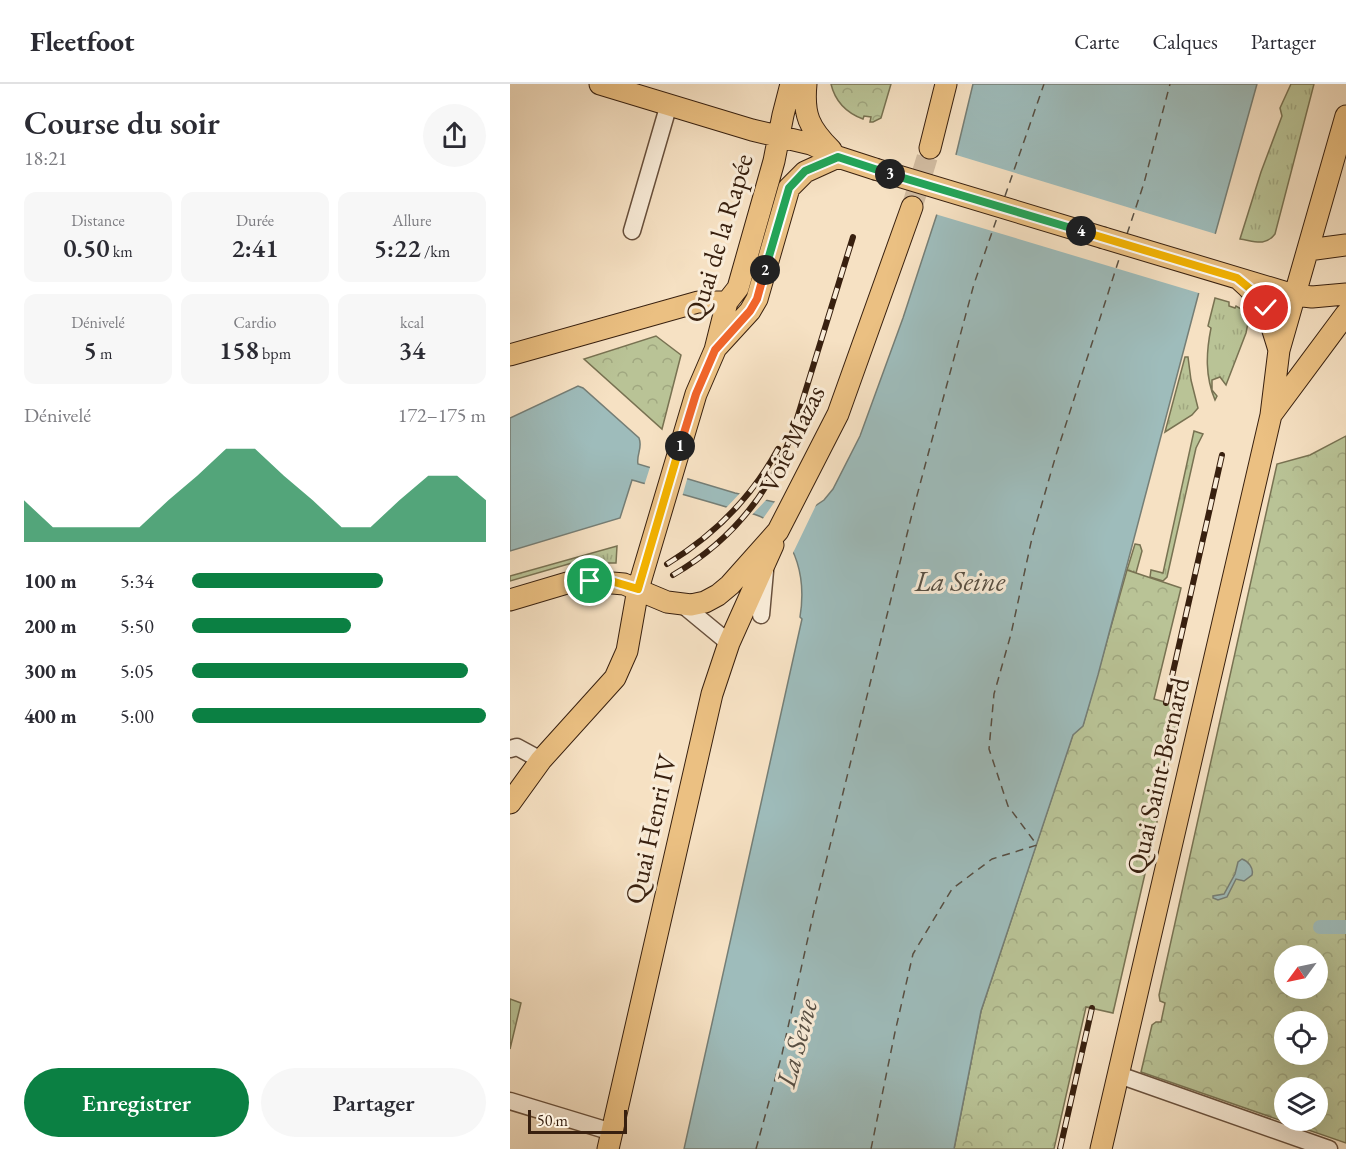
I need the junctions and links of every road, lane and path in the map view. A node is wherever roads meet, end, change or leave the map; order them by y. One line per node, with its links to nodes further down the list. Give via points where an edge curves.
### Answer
1 (600, 84): 5 (main road)
2 (792, 84): 7 (main road, Quai de la Rapée)
3 (806, 84): 9 (main road, via 804,103 809,122)
4 (945, 84): 8 (main road)
5 (669, 104): 7 (main road); 11 (street)
6 (1345, 134): 13 (main road, Quai Saint-Bernard)
7 (788, 139): 9 (main road, via 811,144); 17 (main road, Quai de la Rapée, via 774,161 738,288)
8 (930, 148)
9 (838, 157): 14 (main road, bridge); 19 (main road, Quai de la Rapée, via 805,171 789,188 757,299)
10 (912, 207): 23 (main road, Voie Mazas, via 838,414)
11 (632, 231)
12 (1346, 245): 13 (main road)
13 (1308, 250): 16 (main road, Quai Saint-Bernard)
14 (1237, 278): 16 (main road); 20 (main road, via 1264,306)
15 (1346, 294): 16 (main road)
16 (1294, 295): 20 (main road, Quai Saint-Bernard)
17 (726, 302): 19 (main road, Quai de la Rapée); 21 (main road, via 692,304)
18 (1346, 314): 22 (main road, Quai Saint-Bernard)
19 (715, 350): 24 (main road, via 696,394)
20 (1279, 350): 22 (main road, Quai Saint-Bernard)
21 (510, 356)
22 (1271, 415): 32 (main road, Quai Saint-Bernard)
23 (760, 560): 26 (main road, Voie Mazas, via 718,595 705,602); 27 (street); 28 (main road, Quai Henri IV)
24 (638, 589): 25 (main road, Voie Mazas, via 611,581 590,581 567,583); 26 (main road, Voie Mazas); 30 (main road, via 627,651 615,678)
25 (510, 600)
26 (683, 605): 28 (street)
27 (761, 615)
28 (729, 643): 34 (main road, Quai Henri IV, via 712,694)
29 (510, 749): 30 (street, via 517,747)
30 (541, 760): 31 (main road)
31 (510, 803)
32 (1119, 1075): 35 (main road, Quai Saint-Bernard); 36 (street)
33 (510, 1101): 34 (street)
34 (610, 1140)
35 (1101, 1149)
36 (1329, 1149)

